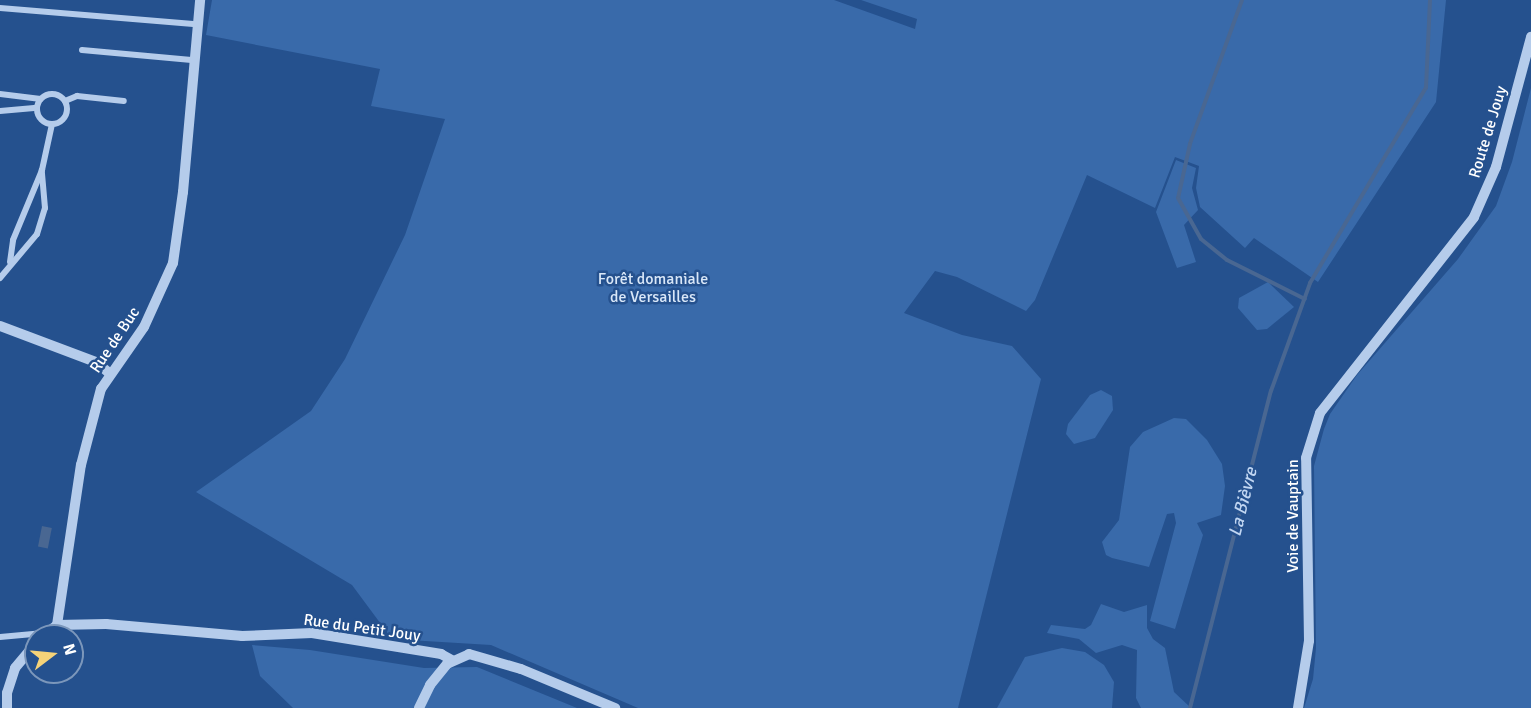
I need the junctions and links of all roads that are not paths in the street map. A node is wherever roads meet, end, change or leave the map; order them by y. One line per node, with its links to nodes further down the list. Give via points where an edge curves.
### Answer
1 (200, 0): 3 (street, Rue de Buc)
2 (0, 8): 3 (street)
3 (196, 24): 6 (street, Rue de Buc)
4 (1531, 37): 18 (street, Route de Jouy, via 1496,167 1473,217)
5 (82, 50): 6 (street)
6 (192, 60): 19 (street, Rue de Buc, via 183,192 172,262 144,327)
7 (0, 94): 8 (street)
8 (41, 99): 9 (street, via 54,94); 11 (street)
9 (65, 101): 10 (street, via 77,96); 13 (street, via 64,118)
10 (124, 101)
11 (37, 108): 12 (street); 13 (street, via 43,121)
12 (0, 111)
13 (52, 124): 14 (street)
14 (42, 170): 15 (street, via 13,240); 15 (street, via 45,208 37,234 25,252)
15 (10, 262): 16 (street)
16 (0, 278)
17 (0, 326): 19 (street, via 96,362)
18 (1374, 343): 29 (street, Voie de Vauptain, via 1320,413 1306,458 1310,641)
19 (109, 373): 20 (street, Rue de Buc, via 100,389 81,465)
20 (57, 624)
21 (84, 624): 25 (street, Rue du Petit Jouy, via 242,636 312,633 441,654)
22 (24, 635): 23 (street)
23 (0, 637)
24 (24, 657): 26 (street, via 15,668)
25 (452, 660): 27 (street, via 430,685); 28 (street, Rue du Petit Jouy, via 469,654 488,657)
26 (7, 707)
27 (419, 708)
28 (615, 708)
29 (1298, 708)

